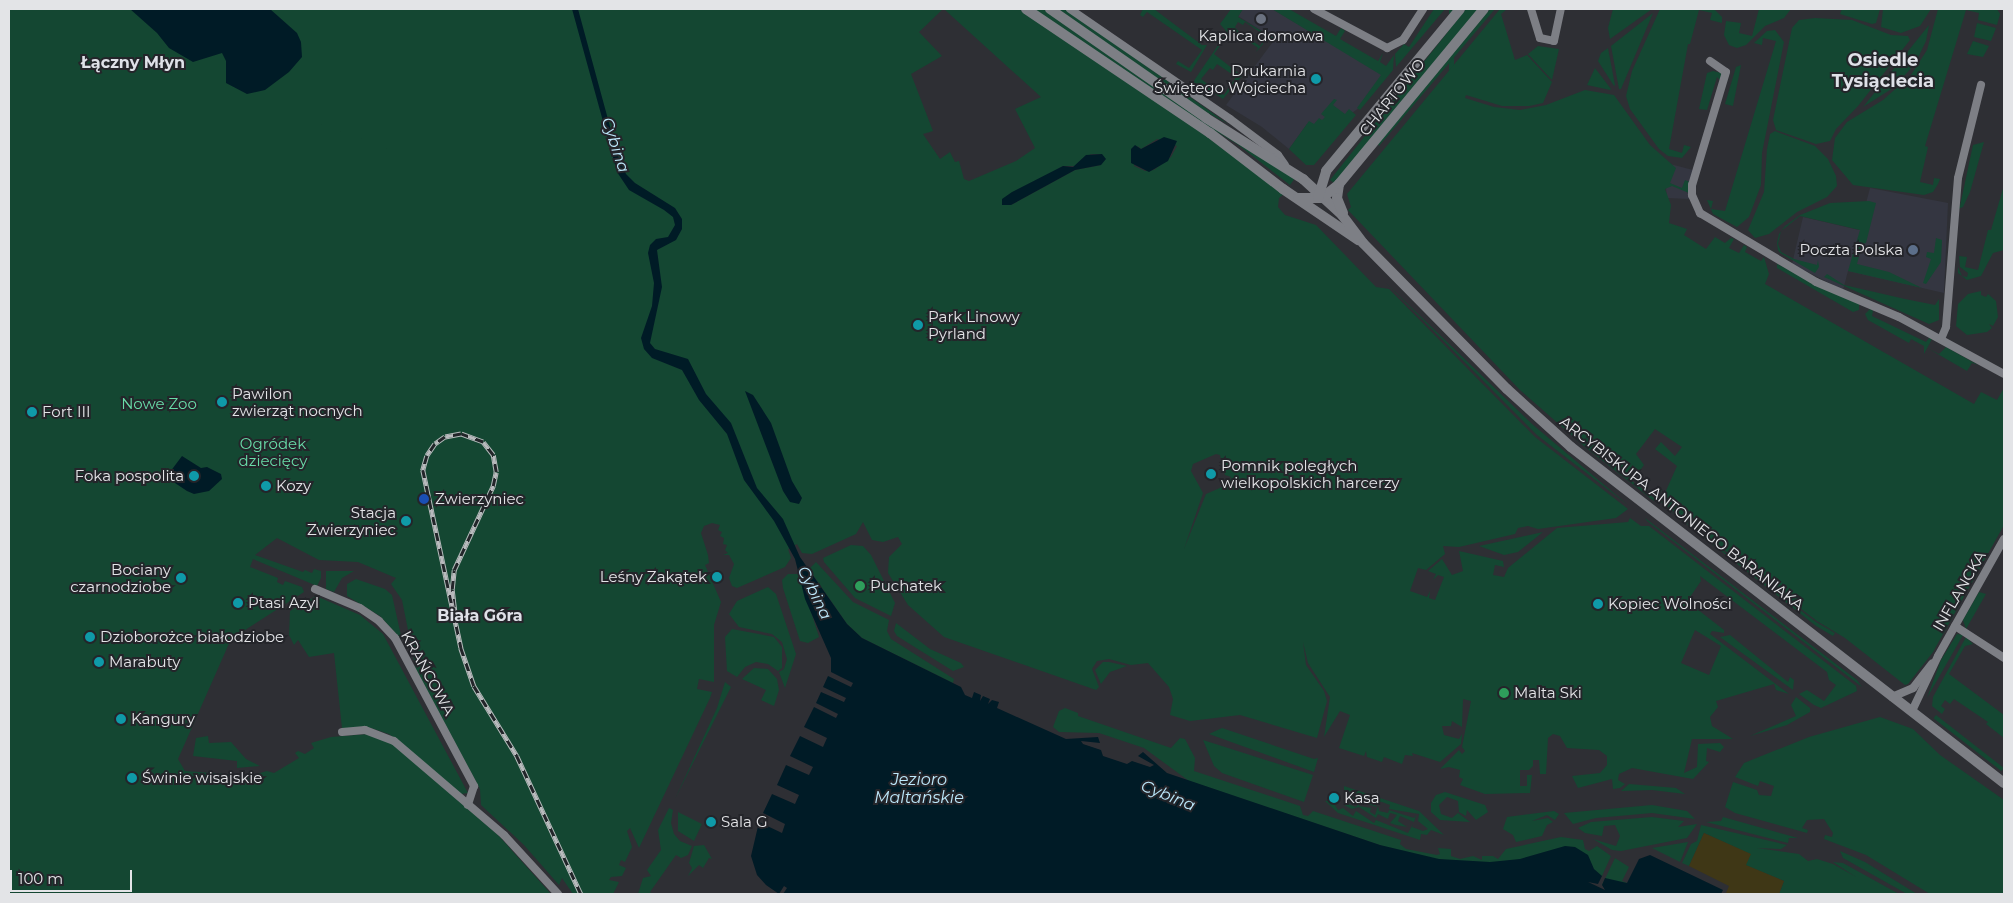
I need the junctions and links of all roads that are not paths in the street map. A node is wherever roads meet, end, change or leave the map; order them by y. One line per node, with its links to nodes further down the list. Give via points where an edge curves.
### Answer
1 (1026, 9): 17 (street, ARCYBISKUPA ANTONIEGO BARANIAKA, via 1210,133)
2 (1050, 9): 12 (street, ARCYBISKUPA ANTONIEGO BARANIAKA, via 1206,118)
3 (1070, 9): 12 (street, via 1230,119 1278,155)
4 (1314, 9): 5 (street, via 1387,48 1403,40)
5 (1423, 9)
6 (1460, 9): 13 (street, CHARTOWO)
7 (1484, 9): 15 (street, CHARTOWO)
8 (1531, 9): 9 (street, via 1540,38 1554,41)
9 (1561, 9)
10 (1710, 61): 21 (street, via 1726,72 1692,185 1692,195 1700,213 1816,282)
11 (1981, 85): 21 (street, via 1958,178 1946,327)
12 (1285, 166): 14 (street, ARCYBISKUPA ANTONIEGO BARANIAKA)
13 (1326, 171): 14 (street); 16 (street, CHARTOWO)
14 (1303, 179): 16 (street, ARCYBISKUPA ANTONIEGO BARANIAKA)
15 (1340, 184): 16 (street, CHARTOWO); 19 (street, via 1337,200)
16 (1320, 196): 17 (street); 18 (street, CHARTOWO); 19 (street, ARCYBISKUPA ANTONIEGO BARANIAKA)
17 (1294, 197): 18 (street, ARCYBISKUPA ANTONIEGO BARANIAKA)
18 (1319, 214): 20 (street, ARCYBISKUPA ANTONIEGO BARANIAKA)
19 (1346, 219): 20 (street, ARCYBISKUPA ANTONIEGO BARANIAKA)
20 (1363, 243): 28 (street, ARCYBISKUPA ANTONIEGO BARANIAKA, via 1507,389 1571,447)
21 (1941, 339): 22 (street)
22 (2004, 374)
23 (2003, 544): 25 (street, INFLANCKA)
24 (315, 589): 32 (street, KRAŃCOWA, via 360,608 395,638 474,786)
25 (1954, 626): 26 (street, INFLANCKA); 27 (street)
26 (1938, 656): 28 (street, INFLANCKA, via 1913,688); 29 (street, INFLANCKA)
27 (2004, 658)
28 (1892, 697): 29 (street, ARCYBISKUPA ANTONIEGO BARANIAKA)
29 (1912, 711): 31 (street, ARCYBISKUPA ANTONIEGO BARANIAKA)
30 (342, 732): 32 (street, via 365,730 387,737)
31 (2004, 783)
32 (468, 805): 33 (street, via 523,854)
33 (558, 894)

